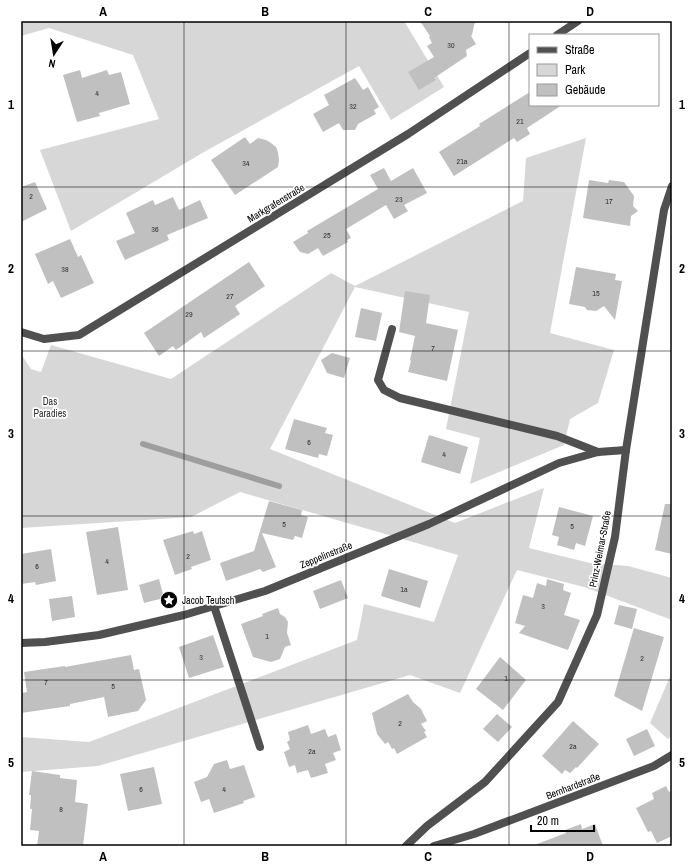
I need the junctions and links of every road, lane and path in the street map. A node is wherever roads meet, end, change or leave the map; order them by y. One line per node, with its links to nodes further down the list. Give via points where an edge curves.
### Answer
1 (578, 21): 2 (street)
2 (558, 34)
3 (529, 54): 6 (street, Markgrafenstraße, via 408,134 79,335 44,339)
4 (672, 186): 7 (street, Prinz-Weimar-Straße, via 664,210)
5 (392, 329): 8 (street, via 378,380 384,390 400,398 557,436)
6 (21, 332)
7 (626, 450): 8 (street, Zeppelinstraße); 13 (street, Prinz-Weimar-Straße, via 615,536 597,615 558,702 485,782 427,826)
8 (598, 452): 9 (street, Zeppelinstraße, via 559,464 429,524 265,591)
9 (214, 606): 10 (street, Zeppelinstraße, via 99,635); 11 (street)
10 (21, 643)
11 (260, 747)
12 (672, 755): 14 (street, Bernhardstraße, via 654,766 474,834)
13 (406, 846)
14 (434, 846)

